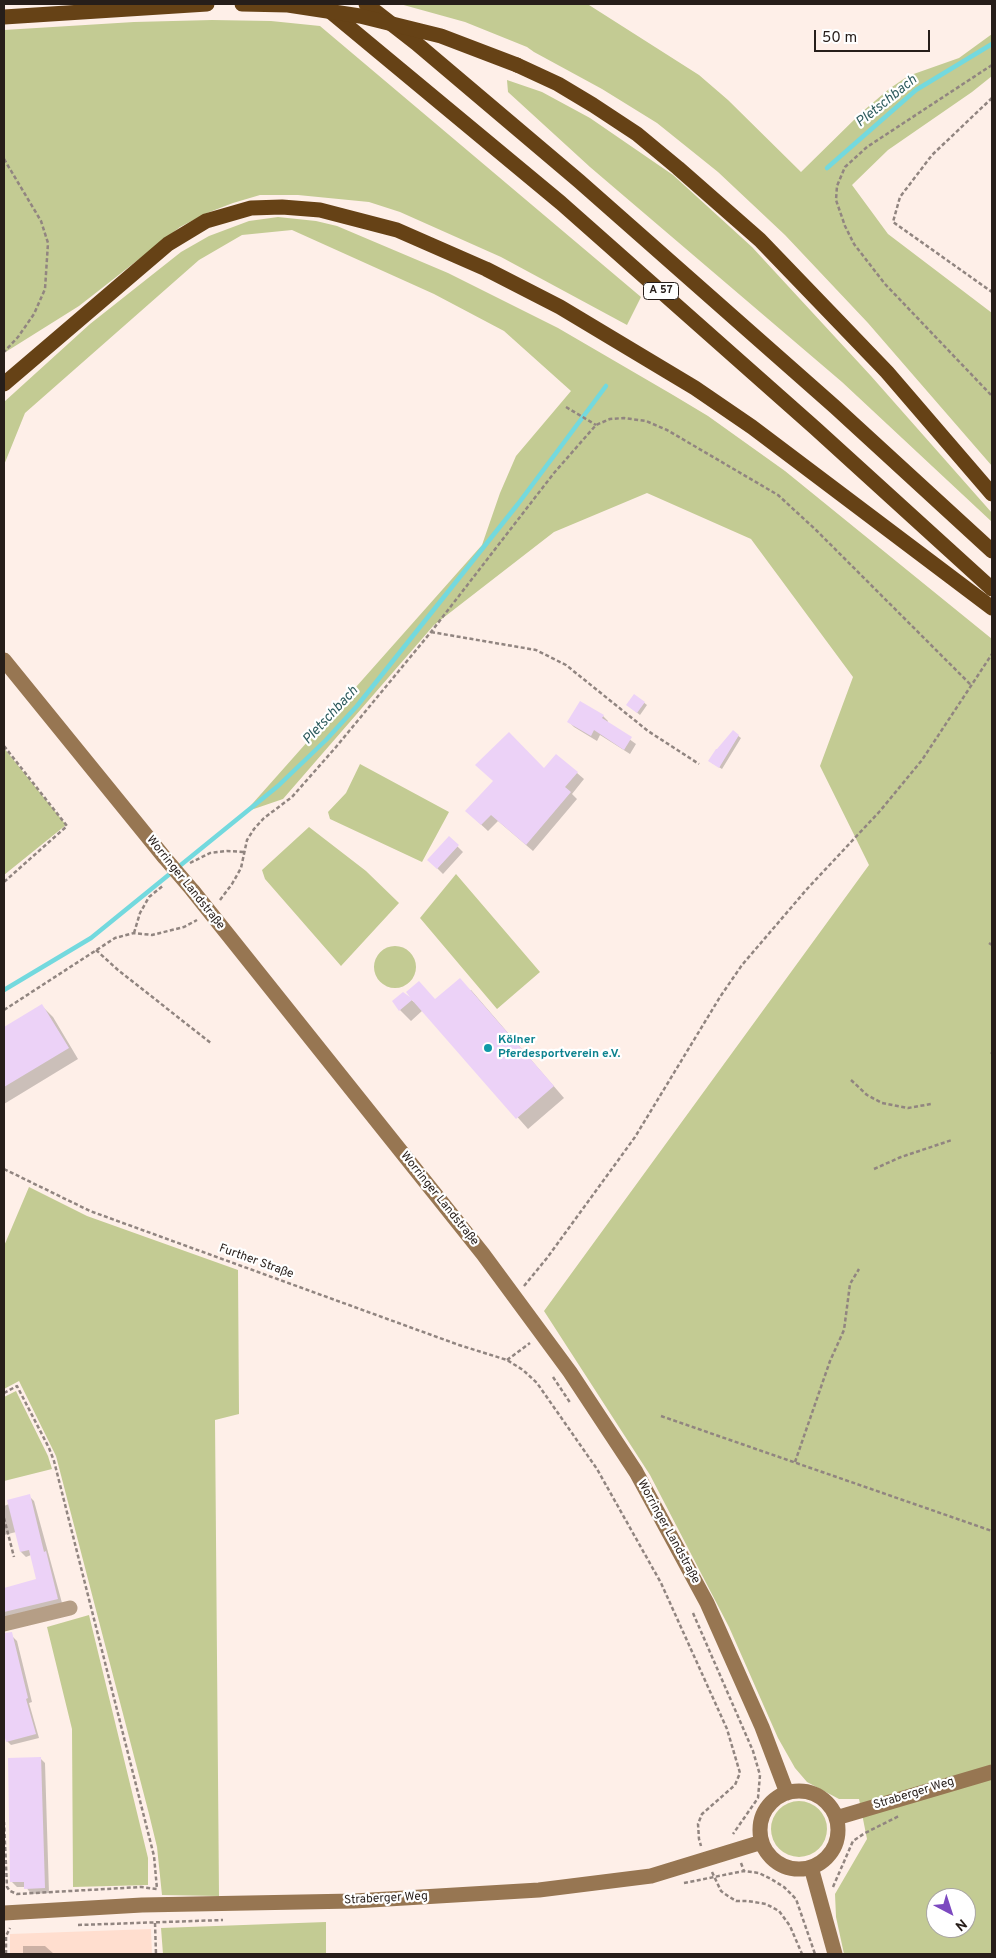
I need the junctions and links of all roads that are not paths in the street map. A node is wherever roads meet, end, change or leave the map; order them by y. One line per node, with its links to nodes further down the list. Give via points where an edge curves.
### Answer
1 (207, 4): 5 (highway)
2 (242, 4): 7 (highway, bridge, via 288,5 360,16 441,36 558,84 637,134 760,240 887,372)
3 (321, 4): 9 (highway, A 57, via 561,203)
4 (366, 4): 8 (highway, A 57, via 579,181)
5 (4, 16)
6 (4, 384): 10 (highway, via 168,244 206,221 251,208 320,210 397,230 486,269 568,312 695,388 752,427)
7 (992, 494)
8 (992, 551)
9 (992, 589)
10 (992, 608)
11 (4, 660): 15 (main road, Worringer Landstraße, bridge, via 193,891 203,915 516,1296 570,1372 636,1472 707,1603 762,1727)
12 (70, 1608): 13 (street)
13 (4, 1624)
14 (992, 1772): 16 (main road, Straberger Weg)
15 (787, 1793): 16 (main road, via 805,1792 822,1798); 17 (main road, via 776,1798 762,1818)
16 (836, 1818): 18 (main road, via 838,1833 834,1847 825,1860)
17 (762, 1842): 18 (main road, via 772,1857 787,1867); 19 (main road, Straberger Weg, via 651,1876 539,1890 354,1901 142,1905)
18 (811, 1867): 20 (main road)
19 (4, 1913)
20 (835, 1954)

